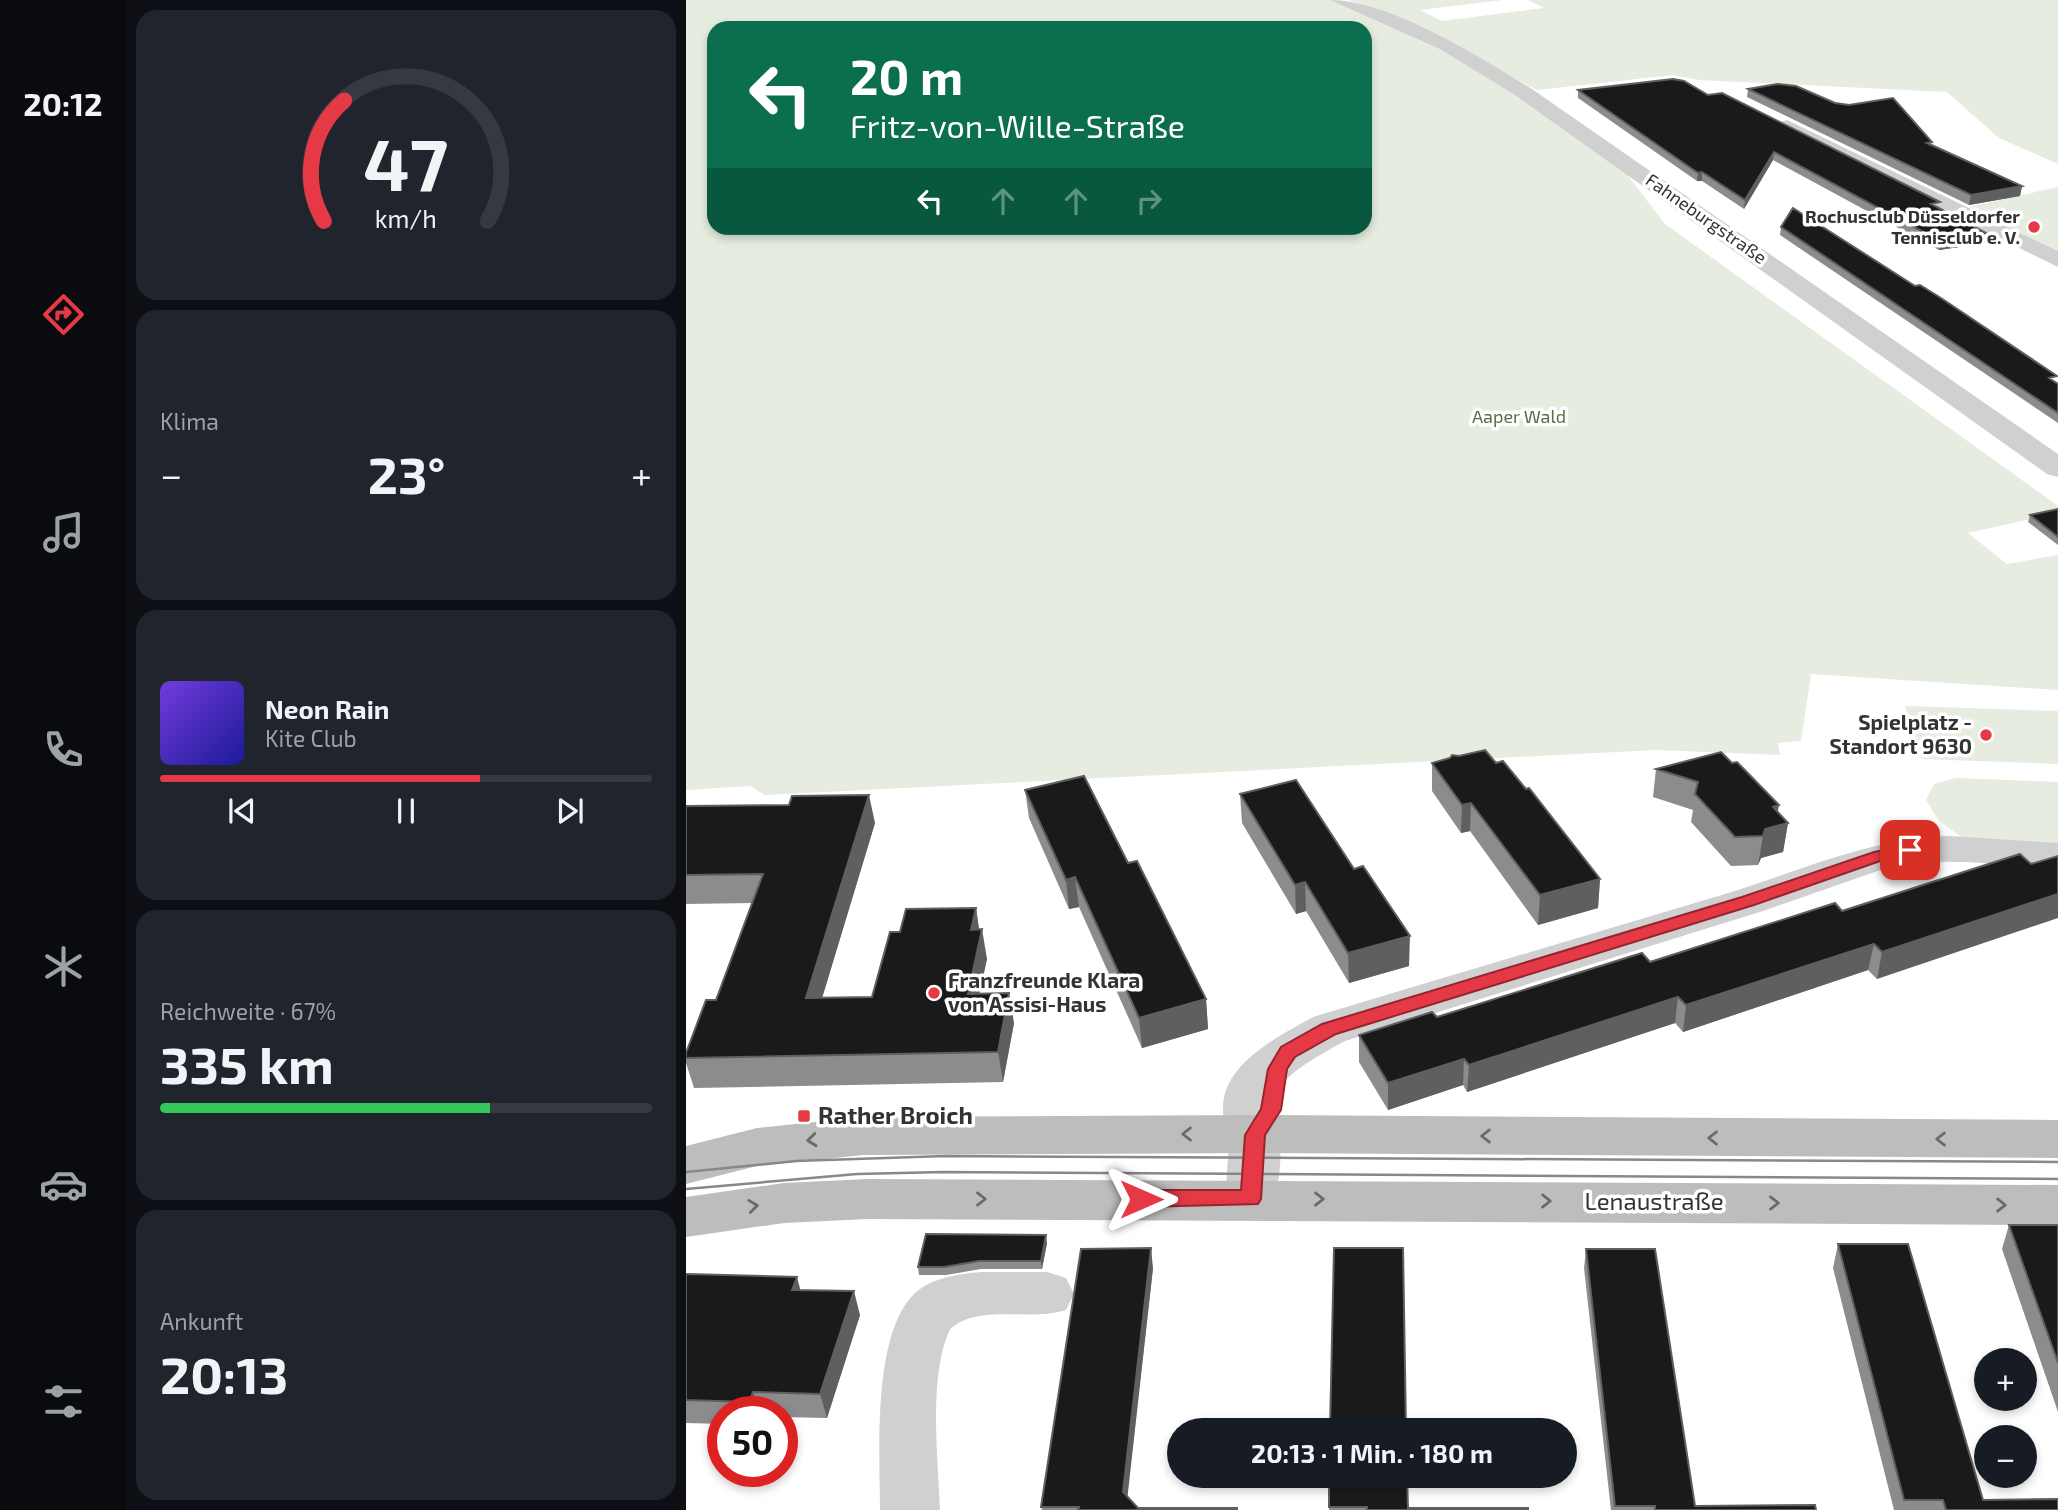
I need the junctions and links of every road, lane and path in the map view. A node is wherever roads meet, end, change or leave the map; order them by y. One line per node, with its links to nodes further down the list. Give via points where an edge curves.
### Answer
1 (1338, 0): 4 (street, Fahneburgstraße, via 1446,45 1542,104)
2 (1770, 117): 3 (street)
3 (2058, 260)
4 (2058, 468)
5 (2058, 856): 6 (street, via 1950,849 1880,856 1329,1029 1288,1052 1278,1069 1270,1110)
6 (1255, 1135): 7 (main road, one-way to 6); 8 (main road, one-way to 8, via 863,1136 757,1147); 9 (street)
7 (2058, 1139)
8 (686, 1165)
9 (1251, 1199): 10 (main road, Lenaustraße, one-way to 10); 11 (main road, one-way to 9, via 831,1199)
10 (2058, 1205)
11 (686, 1217)
12 (1047, 1294): 13 (street, via 958,1297 934,1306 926,1316 919,1331 911,1383)
13 (910, 1510)

